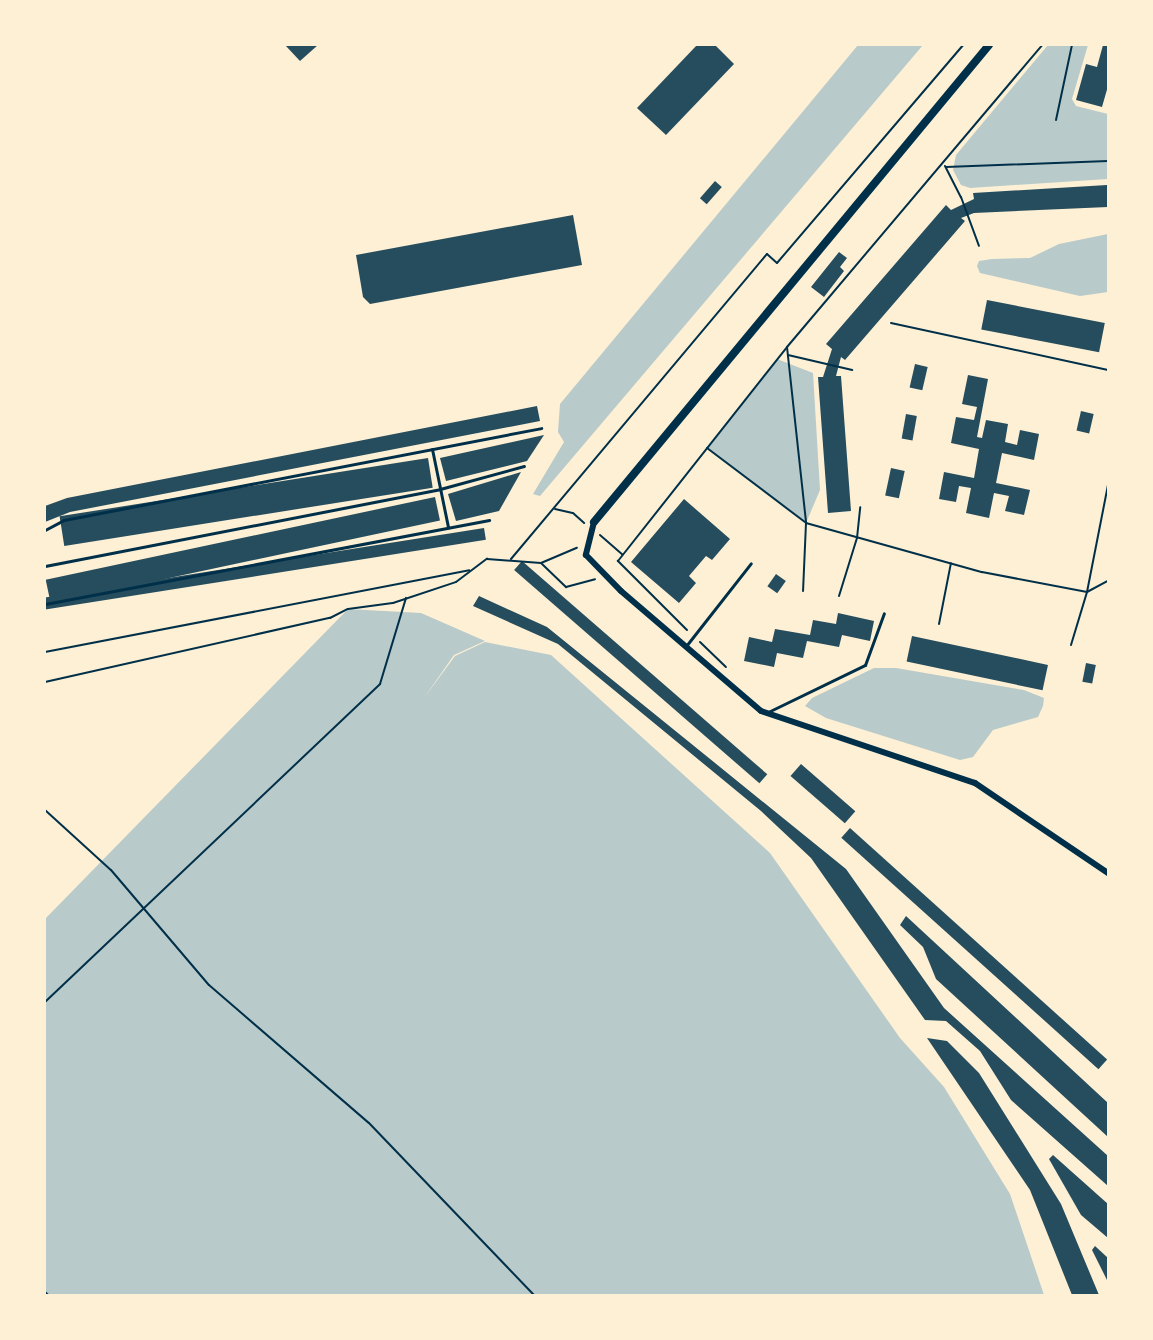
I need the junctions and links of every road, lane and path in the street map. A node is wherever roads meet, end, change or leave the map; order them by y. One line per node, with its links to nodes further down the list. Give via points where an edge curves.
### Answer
1 (963, 45): 29 (path, via 777,263 767,255)
2 (989, 45): 23 (street)
3 (1042, 45): 7 (path)
4 (1072, 45): 5 (path)
5 (1056, 120)
6 (1108, 161): 8 (path)
7 (943, 162): 8 (path); 11 (path)
8 (946, 167): 9 (path)
9 (979, 246)
10 (891, 323): 14 (path)
11 (787, 347): 12 (path); 16 (path)
12 (788, 355): 13 (path); 24 (path)
13 (852, 370)
14 (1108, 370)
15 (541, 428): 17 (lane)
16 (707, 448): 24 (path); 44 (path, via 618,561)
17 (432, 449): 20 (lane); 26 (lane, via 64,520)
18 (524, 466): 20 (lane)
19 (1108, 484): 38 (path)
20 (440, 489): 25 (lane); 33 (lane)
21 (860, 507): 27 (path)
22 (489, 520): 25 (lane)
23 (594, 522): 28 (street)
24 (806, 524): 27 (path); 37 (path)
25 (448, 527): 41 (lane)
26 (45, 530)
27 (857, 538): 32 (path); 39 (path)
28 (589, 543): 30 (path); 35 (street, via 586,555)
29 (512, 559): 30 (path); 34 (path, via 487,559)
30 (541, 563): 35 (path, via 567,587)
31 (751, 563): 44 (lane)
32 (951, 563): 38 (path); 43 (path)
33 (45, 566)
34 (471, 569): 40 (path, via 456,582); 47 (path)
35 (606, 576): 46 (street)
36 (1108, 581): 38 (path)
37 (803, 591)
38 (1087, 592): 45 (path)
39 (839, 596)
40 (406, 598): 49 (path); 53 (path, via 395,645 380,684)
41 (45, 604)
42 (884, 613): 50 (lane, via 865,665)
43 (939, 624)
44 (694, 636): 46 (lane); 48 (path)
45 (1071, 645)
46 (685, 647): 50 (street)
47 (45, 652)
48 (716, 656)
49 (45, 682)
50 (766, 713): 52 (street, via 975,783)
51 (45, 810): 53 (path, via 80,839)
52 (1108, 873)
53 (144, 909): 54 (path); 57 (path, via 209,986 369,1123)
54 (45, 1002)
55 (45, 1292): 56 (path)
56 (48, 1295)
57 (534, 1295)

